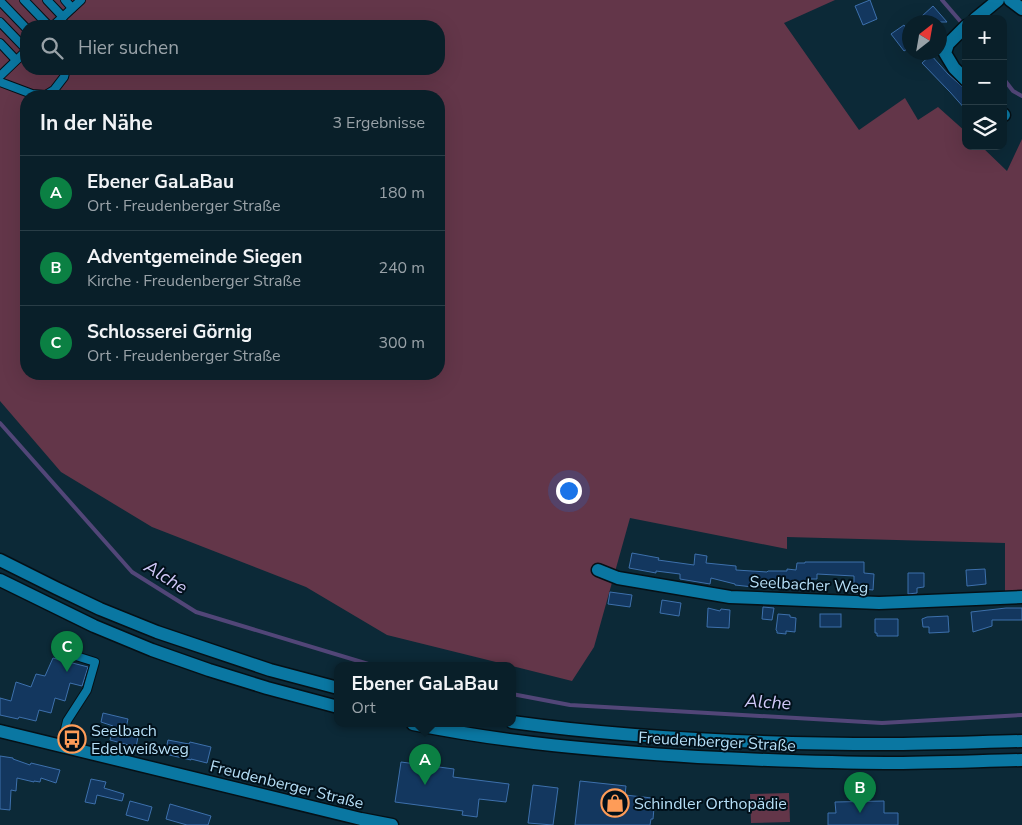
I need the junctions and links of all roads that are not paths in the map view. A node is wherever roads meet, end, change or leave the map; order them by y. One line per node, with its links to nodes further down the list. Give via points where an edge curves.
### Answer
1 (24, 0): 12 (lane)
2 (47, 0): 11 (lane)
3 (65, 0): 8 (lane)
4 (81, 0): 8 (lane)
5 (998, 0): 10 (main road)
6 (1010, 0): 9 (main road)
7 (0, 1): 15 (lane)
8 (72, 8): 11 (lane)
9 (1022, 9)
10 (980, 15)
11 (63, 18): 13 (lane)
12 (43, 20)
13 (60, 20)
14 (0, 22): 18 (lane)
15 (20, 22)
16 (962, 30): 23 (main road, via 948,44 945,53)
17 (0, 43): 20 (lane)
18 (20, 44)
19 (20, 56): 20 (lane)
20 (16, 60): 21 (lane)
21 (2, 71)
22 (64, 75): 26 (lane)
23 (962, 76)
24 (0, 82): 25 (lane)
25 (21, 90)
26 (54, 90)
27 (0, 560): 32 (main road, via 73,597 157,632 270,670)
28 (598, 570): 30 (main road, Seelbacher Weg, via 618,578 730,597 879,603)
29 (0, 580): 33 (main road, via 152,650 267,688)
30 (1022, 597)
31 (57, 650): 38 (lane, via 95,662 87,690 66,721)
32 (334, 687)
33 (334, 706)
34 (516, 722): 37 (main road, Freudenberger Straße, via 650,736 764,742)
35 (431, 727): 39 (main road, Freudenberger Straße, via 564,747 652,754 887,763)
36 (0, 731): 38 (main road, Freudenberger Straße)
37 (1022, 741)
38 (61, 746): 40 (main road, Freudenberger Straße)
39 (1022, 760)
40 (392, 825)

